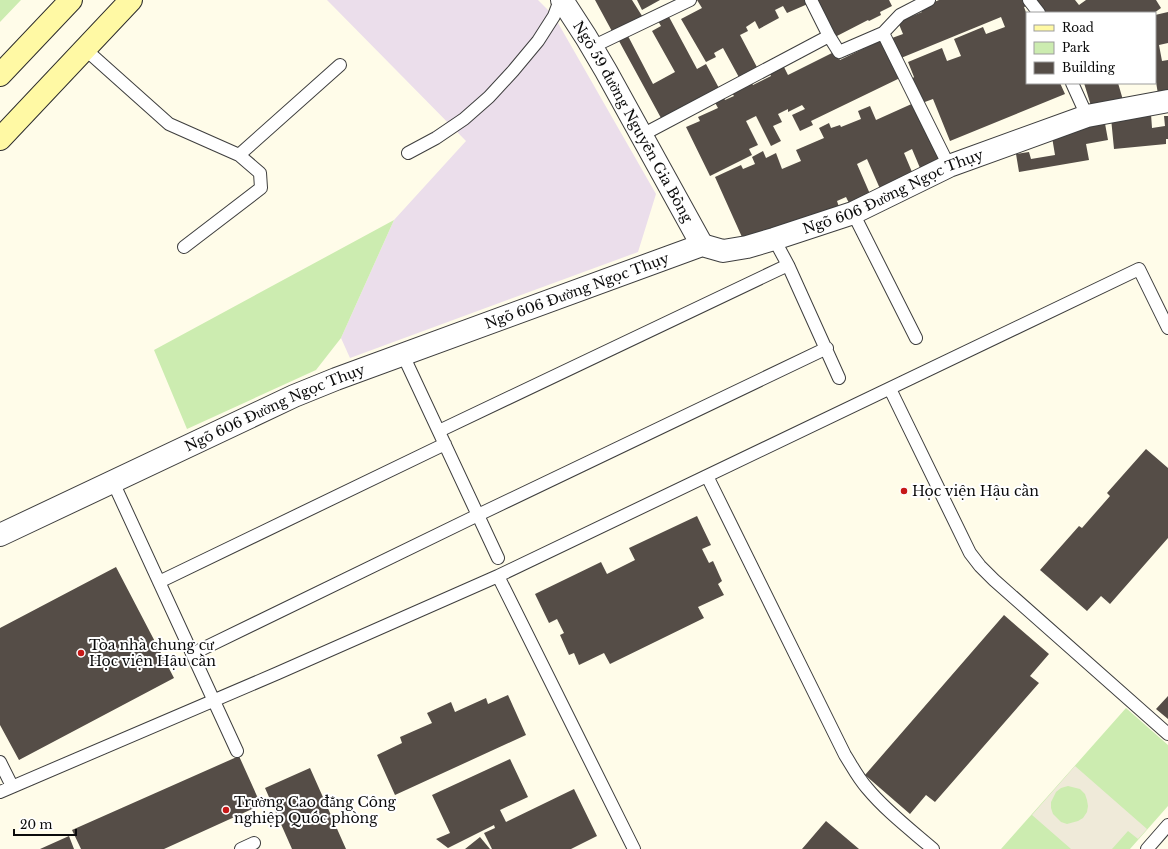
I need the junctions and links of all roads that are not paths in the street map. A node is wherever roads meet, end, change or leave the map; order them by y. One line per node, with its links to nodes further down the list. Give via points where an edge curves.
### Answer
1 (71, 0): 14 (main road)
2 (131, 0): 12 (main road)
3 (561, 0): 11 (street, Ngõ 59 đường Nguyễn Gia Bồng); 20 (lane, via 538,41 489,97 464,119)
4 (690, 0): 11 (lane)
5 (811, 0): 10 (lane)
6 (929, 0): 9 (lane, via 900,15)
7 (1029, 0): 8 (lane)
8 (1038, 12)
9 (883, 33): 10 (lane, via 839,52); 22 (lane)
10 (829, 36): 19 (lane)
11 (592, 47): 19 (street, Ngõ 59 đường Nguyễn Gia Bồng)
12 (85, 49): 18 (main road); 21 (lane, via 169,124)
13 (340, 65): 21 (lane)
14 (0, 75)
15 (1072, 84): 17 (lane)
16 (1168, 101): 17 (street, Ngõ 606 Đường Ngọc Thụy)
17 (1086, 116): 22 (street, Ngõ 606 Đường Ngọc Thụy)
18 (2, 133)
19 (642, 135): 25 (street, Ngõ 59 đường Nguyễn Gia Bồng)
20 (408, 153)
21 (240, 155): 26 (lane, via 260,173 260,188)
22 (949, 166): 23 (street, Ngõ 606 Đường Ngọc Thụy)
23 (853, 213): 24 (street, Ngõ 606 Đường Ngọc Thụy); 29 (lane)
24 (774, 239): 25 (street, Ngõ 606 Đường Ngọc Thụy, via 723,251); 27 (lane)
25 (702, 246): 31 (street, Ngõ 606 Đường Ngọc Thụy)
26 (184, 247)
27 (788, 265): 30 (lane); 34 (lane)
28 (1168, 328): 33 (lane, via 1139,270)
29 (916, 338)
30 (826, 348): 32 (lane); 38 (lane)
31 (403, 355): 34 (lane); 37 (street, Ngõ 606 Đường Ngọc Thụy, via 301,393)
32 (839, 378)
33 (890, 389): 36 (lane); 45 (lane, via 970,553 980,566)
34 (439, 431): 35 (lane)
35 (445, 444): 38 (lane); 42 (lane)
36 (707, 476): 41 (lane); 54 (lane, via 855,772 882,804)
37 (113, 482): 39 (street, Ngõ 606 Đường Ngọc Thụy); 42 (lane)
38 (478, 514): 40 (lane); 43 (lane)
39 (0, 535)
40 (498, 558)
41 (498, 576): 44 (lane); 53 (lane)
42 (159, 582): 43 (lane)
43 (192, 654): 44 (lane)
44 (213, 701): 46 (lane); 48 (lane)
45 (1168, 734)
46 (237, 751)
47 (0, 762): 48 (lane)
48 (12, 786): 49 (lane)
49 (0, 792)
50 (1168, 825): 55 (lane)
51 (254, 843): 52 (lane)
52 (241, 849)
53 (634, 849)
54 (934, 849)
55 (1147, 849)

